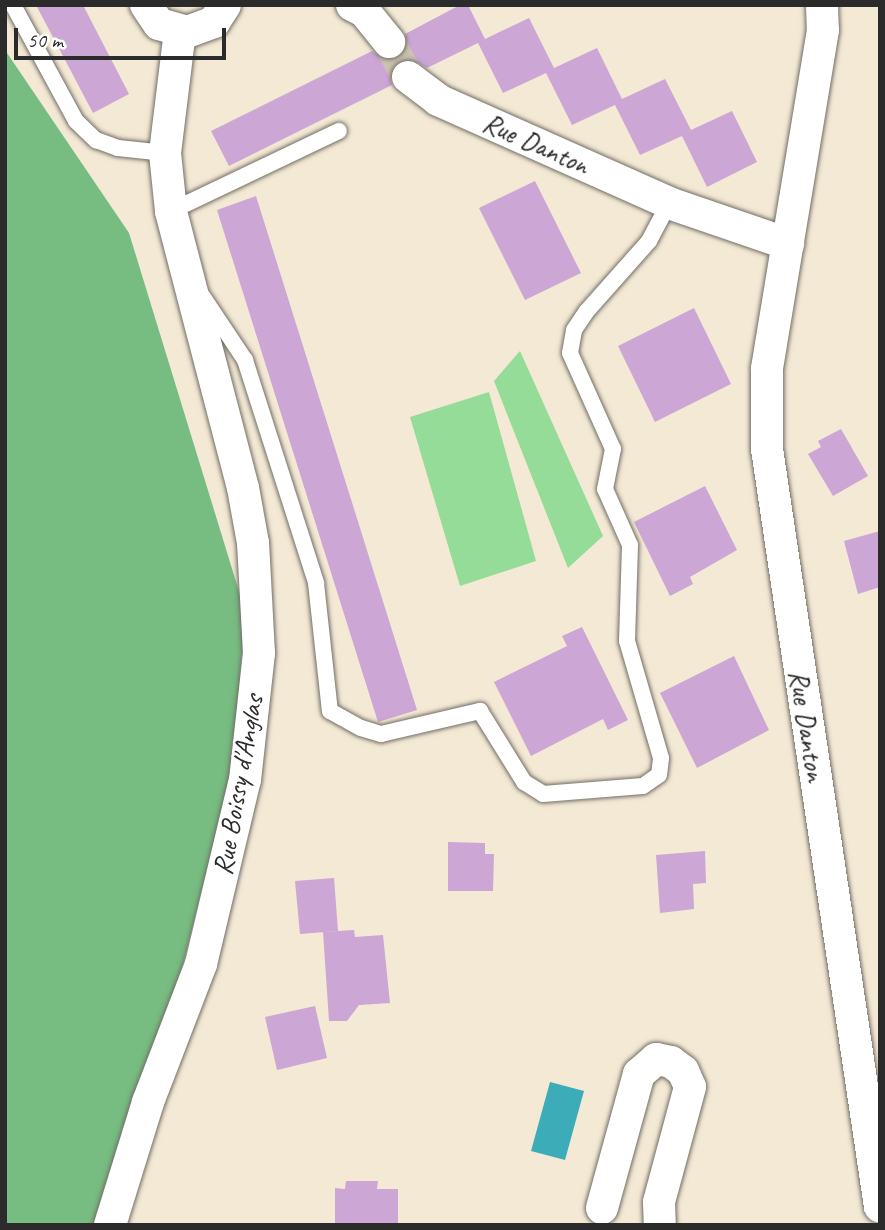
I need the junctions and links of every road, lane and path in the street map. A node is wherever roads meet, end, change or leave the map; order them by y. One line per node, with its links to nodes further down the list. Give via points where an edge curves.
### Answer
1 (13, 5): 10 (lane, via 76,121 96,139 118,148)
2 (146, 5): 6 (street, via 159,24)
3 (225, 5): 6 (street, via 214,22 202,29)
4 (352, 5): 7 (street, via 364,11)
5 (822, 5): 13 (street, Rue Danton, via 823,30)
6 (180, 31): 10 (street, Rue Boissy d'Anglas)
7 (389, 43)
8 (408, 77): 11 (street, Rue Danton, via 438,100)
9 (339, 131): 12 (lane)
10 (165, 153): 12 (street, Rue Boissy d'Anglas)
11 (669, 203): 13 (street, Rue Danton); 14 (lane, via 649,241 586,312 575,330 570,353 613,449 605,489 630,545 627,641 661,758 659,775 643,786 543,794 524,782 480,711 382,734 361,729 330,711 316,583 245,360)
12 (171, 211): 14 (street, Rue Boissy d'Anglas)
13 (788, 244): 15 (street, Rue Danton, via 767,369 767,449)
14 (183, 265): 17 (street, Rue Boissy d'Anglas, via 243,488 253,543 259,653 245,780 201,964 148,1102)
15 (880, 1207)
16 (602, 1208): 18 (street, via 639,1074 656,1059 671,1062 683,1071 690,1087 659,1202)
17 (110, 1225)
18 (660, 1225)

